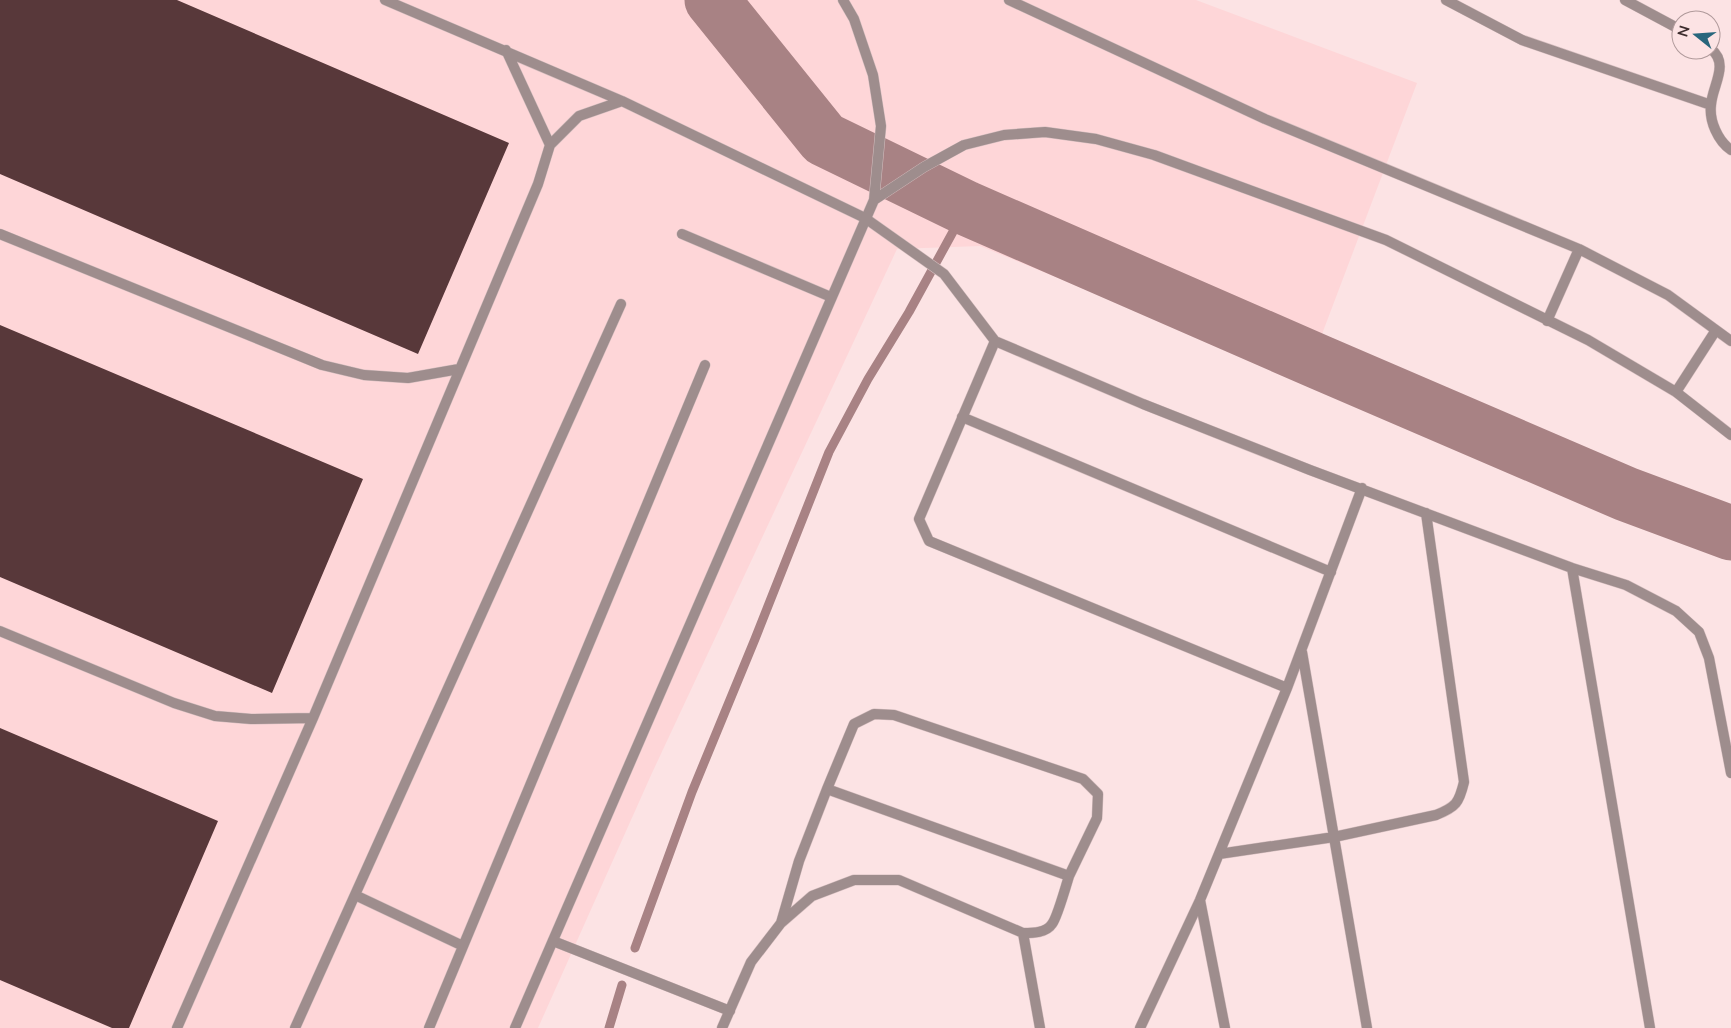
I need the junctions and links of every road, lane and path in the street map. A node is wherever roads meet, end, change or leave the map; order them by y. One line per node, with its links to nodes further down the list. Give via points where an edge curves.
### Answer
1 (385, 0): 7 (street)
2 (843, 0): 13 (street, via 854,19 873,75 881,126)
3 (1009, 0): 17 (street, via 1265,119)
4 (1446, 0): 10 (street, via 1522,40)
5 (1625, 0): 6 (street)
6 (1671, 25)
7 (506, 50): 9 (street); 11 (street)
8 (1718, 60): 10 (street, via 1720,68)
9 (622, 101): 11 (street, via 579,116); 14 (street)
10 (1711, 105): 12 (street, via 1714,129)
11 (550, 145): 25 (street, via 538,184)
12 (1731, 150)
13 (874, 200): 14 (street); 20 (street, via 924,166 964,145 1004,135 1045,132 1096,139 1154,155 1386,240)
14 (865, 218): 18 (street); 22 (street, via 944,274)
15 (0, 234): 25 (street, via 322,365 364,375 408,378)
16 (682, 234): 18 (street)
17 (1579, 249): 20 (street); 21 (street, via 1668,295)
18 (831, 297): 46 (street)
19 (621, 304): 42 (street)
20 (1547, 321): 26 (street, via 1588,340)
21 (1716, 330): 23 (street); 26 (street)
22 (995, 341): 27 (street); 29 (street, via 1143,404)
23 (1731, 341)
24 (705, 365): 47 (street)
25 (459, 369): 36 (street)
26 (1676, 392): 28 (street)
27 (962, 417): 32 (street); 35 (street, via 919,519 929,541)
28 (1731, 435)
29 (1362, 488): 30 (street); 32 (street)
30 (1426, 513): 31 (street); 39 (street, via 1464,782 1461,796 1451,809 1436,815)
31 (1572, 568): 37 (street, via 1626,585 1676,611 1699,632 1709,658); 58 (street)
32 (1331, 572): 34 (street)
33 (0, 631): 36 (street, via 174,703 215,716)
34 (1302, 651): 35 (street); 39 (street)
35 (1287, 688): 40 (street)
36 (313, 718): 49 (street)
37 (1731, 773)
38 (828, 789): 41 (street); 41 (street, via 854,724 874,714 894,715 1083,779 1098,794 1097,818); 44 (street, via 799,861)
39 (1334, 837): 40 (street); 57 (street)
40 (1218, 854): 43 (street)
41 (1069, 876): 45 (street, via 1053,924 1036,933)
42 (355, 895): 47 (street); 50 (street)
43 (1200, 900): 55 (street); 56 (street)
44 (781, 923): 45 (street, via 812,896 854,880 899,880); 48 (street, via 751,962)
45 (1023, 933): 54 (street)
46 (553, 941): 48 (street); 52 (street)
47 (463, 946): 51 (street)
48 (730, 1011): 53 (street)
49 (177, 1028)
50 (296, 1028)
51 (429, 1028)
52 (515, 1028)
53 (722, 1028)
54 (1040, 1028)
55 (1140, 1028)
56 (1226, 1028)
57 (1367, 1028)
58 (1650, 1028)

